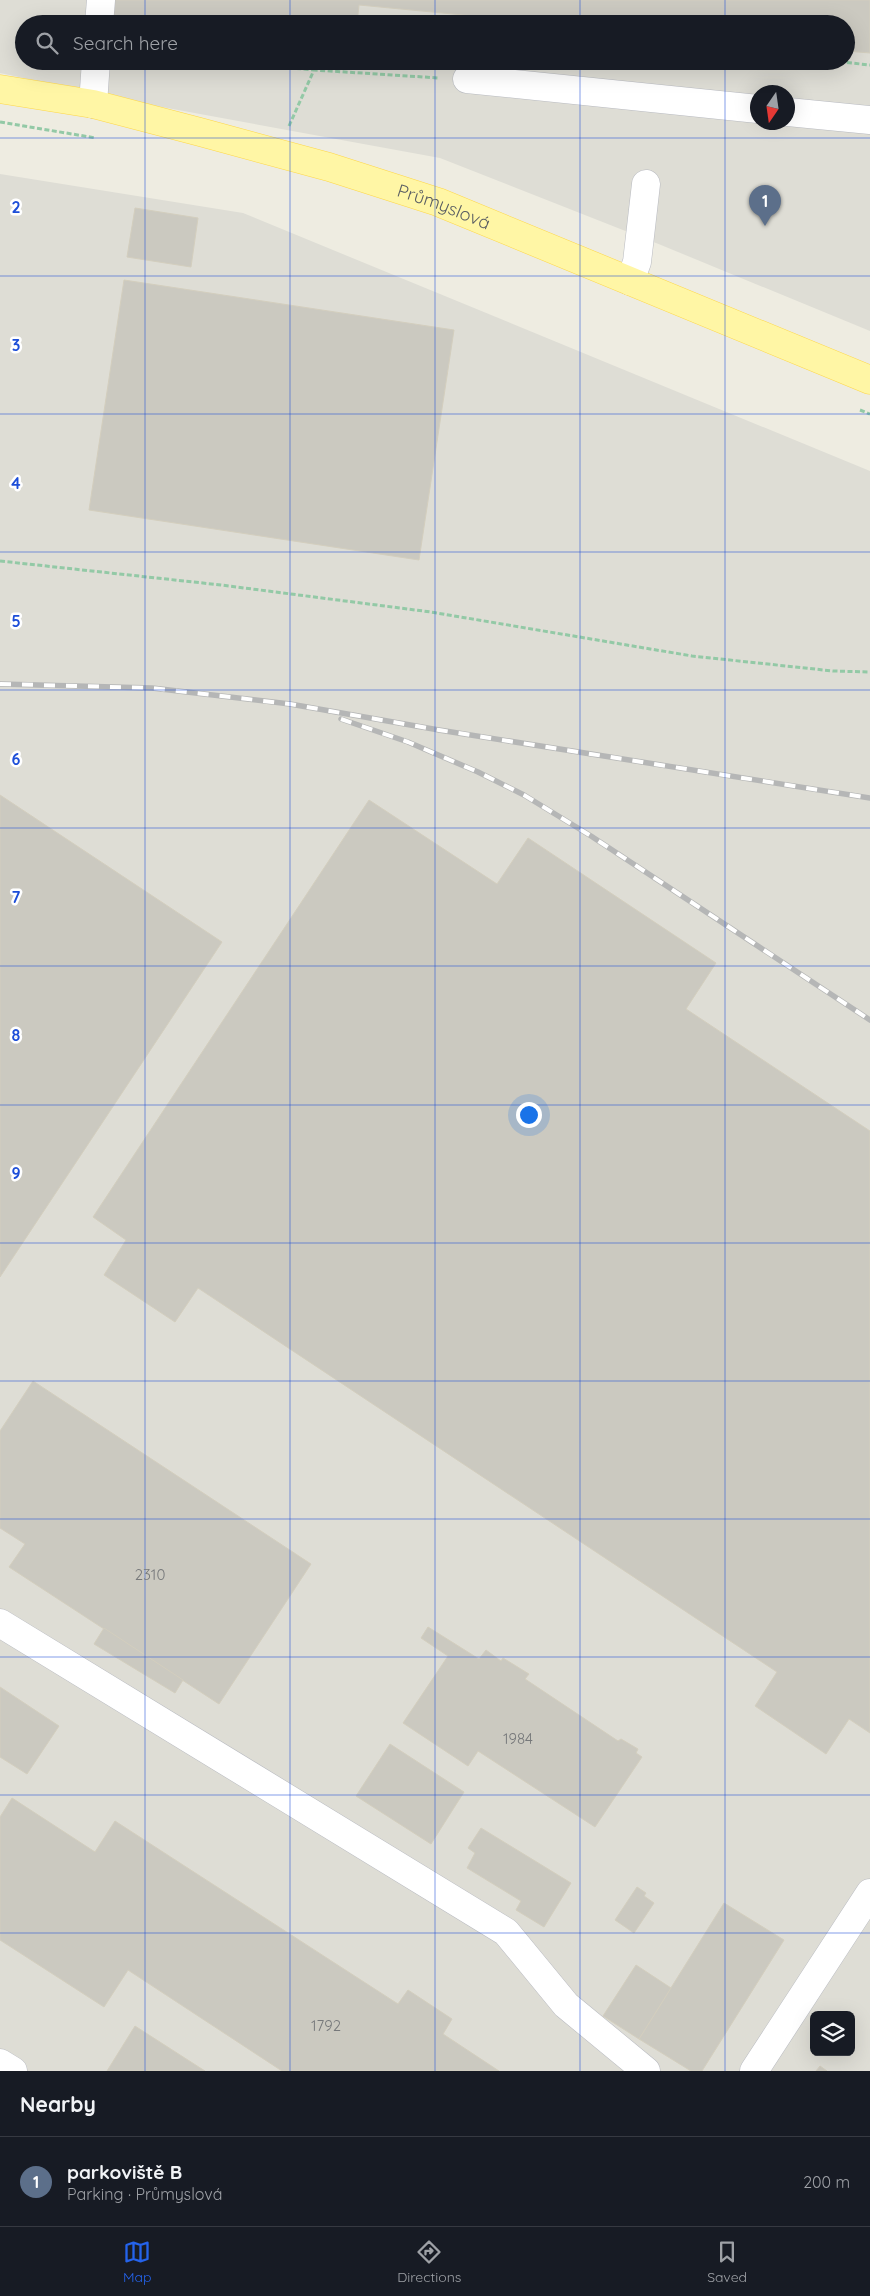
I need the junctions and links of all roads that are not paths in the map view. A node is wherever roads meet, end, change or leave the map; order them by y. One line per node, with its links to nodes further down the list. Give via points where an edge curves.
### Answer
1 (101, 0): 2 (lane)
2 (100, 15)
3 (95, 70): 6 (lane)
4 (467, 79): 7 (lane)
5 (0, 89): 6 (main road, Průmyslová)
6 (93, 104): 11 (main road, Průmyslová, via 281,153 438,202)
7 (750, 107)
8 (795, 113): 9 (lane)
9 (870, 120)
10 (646, 184): 11 (lane, via 637,262)
11 (630, 281): 12 (main road, Průmyslová)
12 (870, 380)
13 (0, 1623): 17 (lane, via 506,1932 566,2006)
14 (870, 1893): 18 (lane)
15 (0, 2063): 16 (lane)
16 (13, 2071)
17 (646, 2071)
18 (754, 2071)

